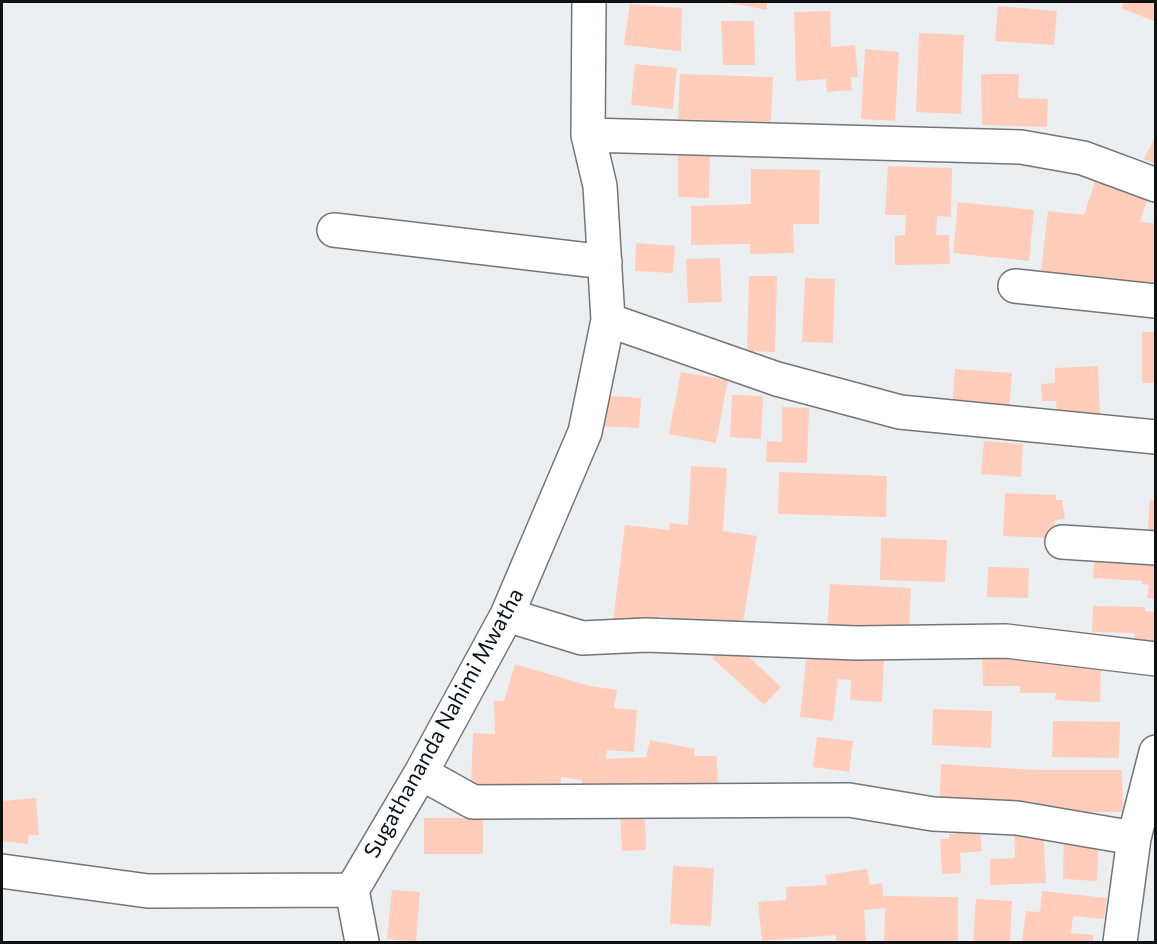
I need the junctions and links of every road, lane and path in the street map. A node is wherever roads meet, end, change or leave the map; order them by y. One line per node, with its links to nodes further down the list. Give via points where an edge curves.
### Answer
1 (589, 2): 2 (street, Sugathananda Nahimi Mwatha)
2 (588, 135): 3 (street, via 1021,147 1083,158); 5 (street, Sugathananda Nahimi Mwatha, via 600,186)
3 (1155, 185)
4 (333, 230): 5 (street)
5 (605, 262): 8 (street, Sugathananda Nahimi Mwatha)
6 (1015, 286): 7 (street)
7 (1155, 301)
8 (608, 320): 9 (street, via 777,379 900,412); 12 (street, Sugathananda Nahimi Mwatha, via 585,432)
9 (1155, 437)
10 (1062, 542): 11 (street)
11 (1155, 548)
12 (507, 615): 13 (street, via 582,638 646,635 857,643 1006,641); 15 (street, Sugathananda Nahimi Mwatha)
13 (1155, 659)
14 (1155, 752): 16 (street)
15 (421, 773): 16 (street, via 473,802 849,800 933,814 1017,818); 18 (street, Sugathananda Nahimi Mwatha)
16 (1134, 838): 20 (street)
17 (2, 871): 18 (street, via 148,891)
18 (352, 890): 19 (street)
19 (363, 942)
20 (1120, 942)

